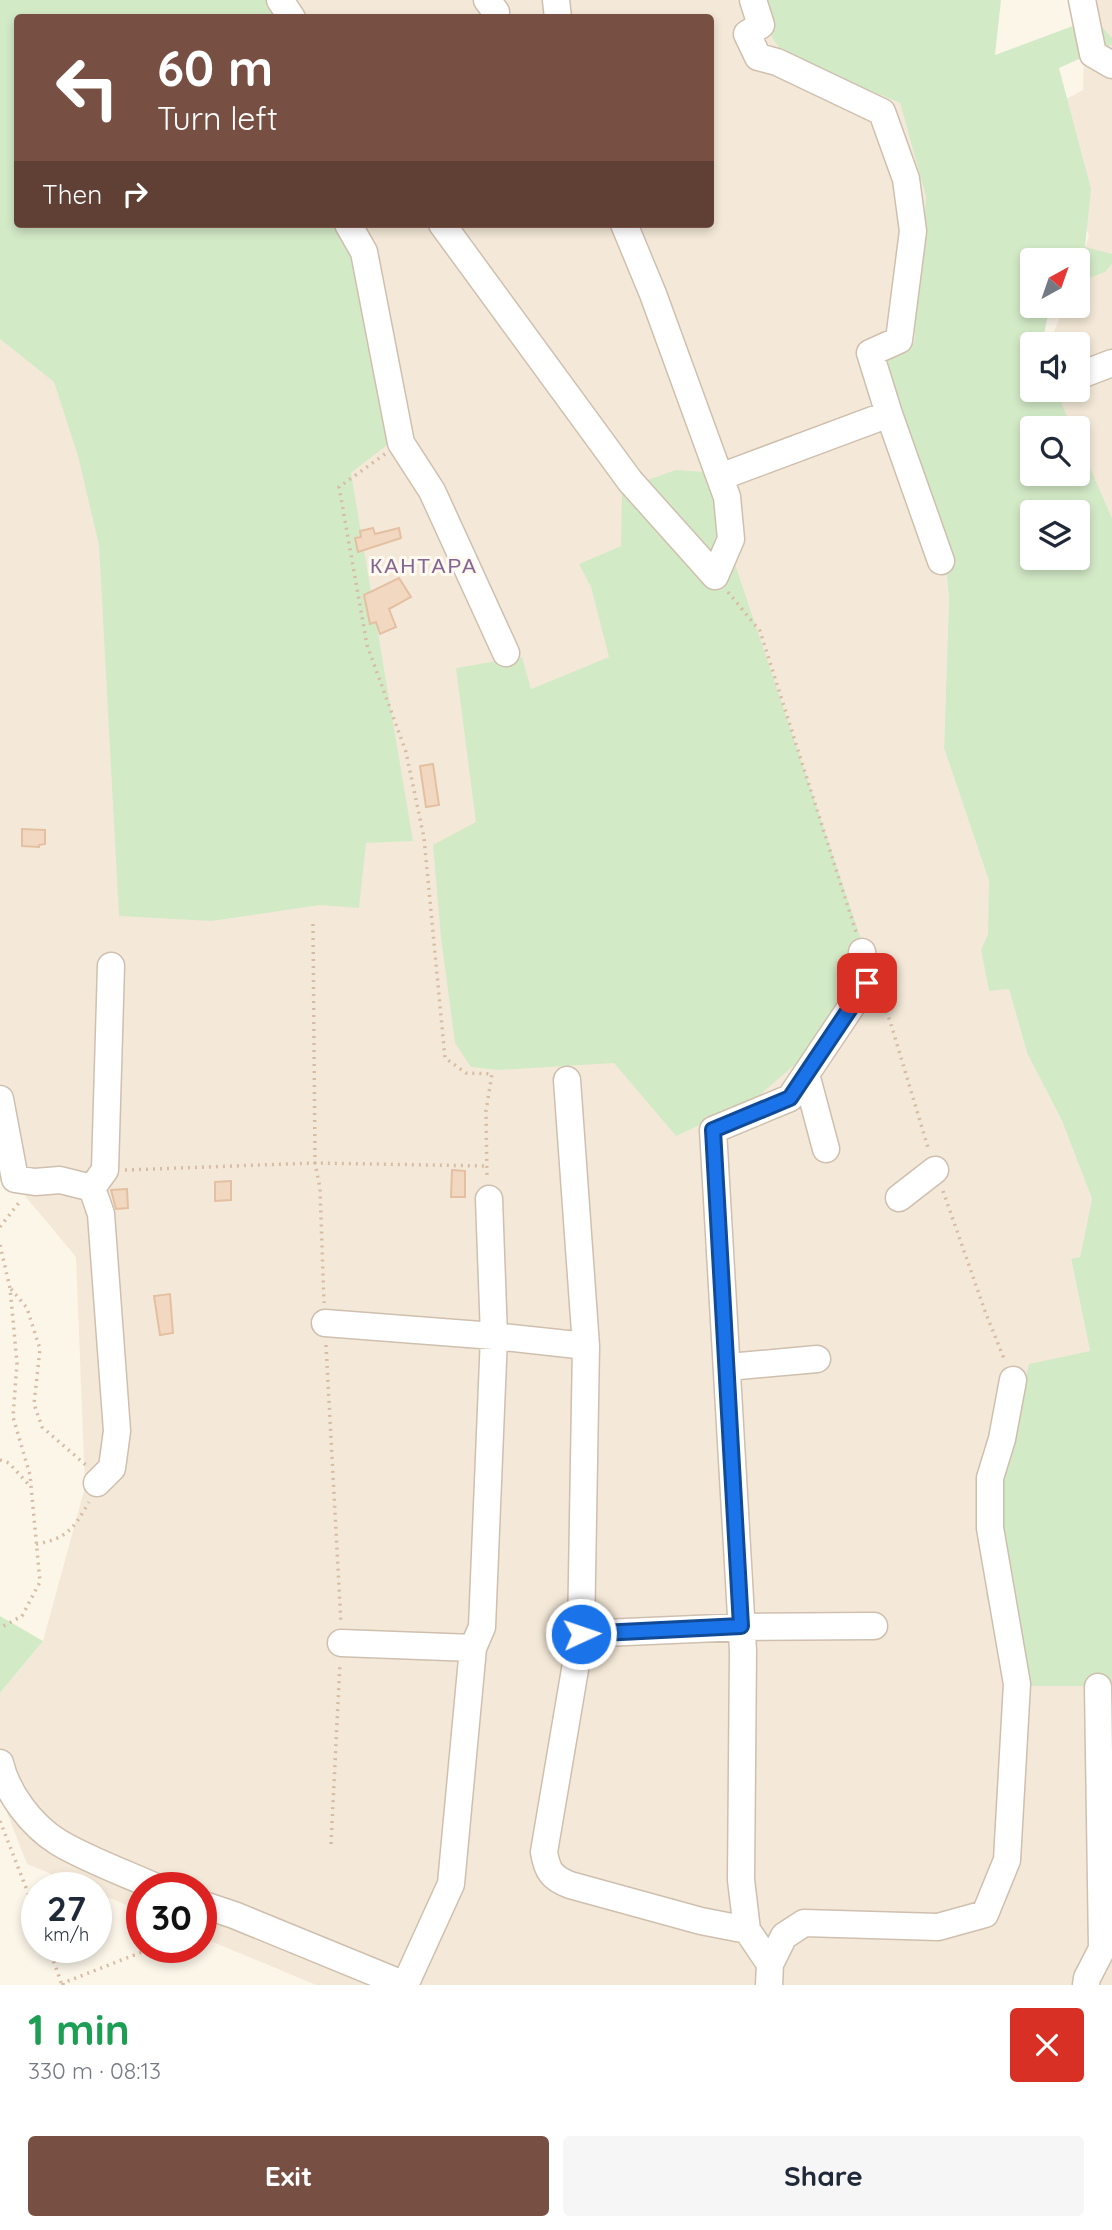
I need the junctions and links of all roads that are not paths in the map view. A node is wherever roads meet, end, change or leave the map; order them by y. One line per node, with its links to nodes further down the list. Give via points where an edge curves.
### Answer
1 (753, 0): 9 (street, via 761,25 747,34 758,57 882,112 906,179 913,231 900,340 870,353)
2 (1082, 0): 3 (street, via 1093,54)
3 (1112, 65)
4 (350, 228): 12 (street, via 365,252 401,443 432,491)
5 (445, 228): 10 (street, via 630,481 715,576 731,539 727,496)
6 (626, 228): 10 (street)
7 (1112, 363): 8 (street)
8 (1090, 371)
9 (889, 414): 10 (street); 11 (street)
10 (720, 477)
11 (941, 561)
12 (506, 653)
13 (862, 952): 15 (street, via 867,983)
14 (111, 966): 20 (street)
15 (806, 1074): 18 (street); 27 (street, via 790,1098 713,1130)
16 (567, 1080): 25 (street)
17 (0, 1099): 20 (street, via 15,1179)
18 (826, 1149)
19 (935, 1170): 21 (street)
20 (99, 1180): 29 (street, via 117,1431 112,1468)
21 (899, 1198)
22 (489, 1199): 24 (street)
23 (325, 1323): 24 (street)
24 (494, 1336): 25 (street); 34 (street, via 482,1627)
25 (586, 1346): 32 (street)
26 (817, 1359): 27 (street)
27 (728, 1367): 30 (street)
28 (1013, 1380): 41 (street, via 990,1478 990,1528 1017,1684 1007,1860 985,1914 938,1927 804,1923 785,1936)
29 (97, 1483)
30 (741, 1626): 31 (street); 32 (street); 39 (street, via 740,1880)
31 (874, 1626)
32 (581, 1634): 39 (street, via 544,1852 546,1869 570,1885)
33 (341, 1643): 34 (street)
34 (473, 1648): 42 (street, via 451,1884)
35 (1098, 1687): 40 (street)
36 (0, 1763): 37 (street, via 18,1802 57,1841)
37 (126, 1873)
38 (217, 1910): 42 (street)
39 (747, 1930): 41 (street)
40 (1107, 1950): 43 (street)
41 (770, 1974)
42 (405, 1985)
43 (1087, 1985)

